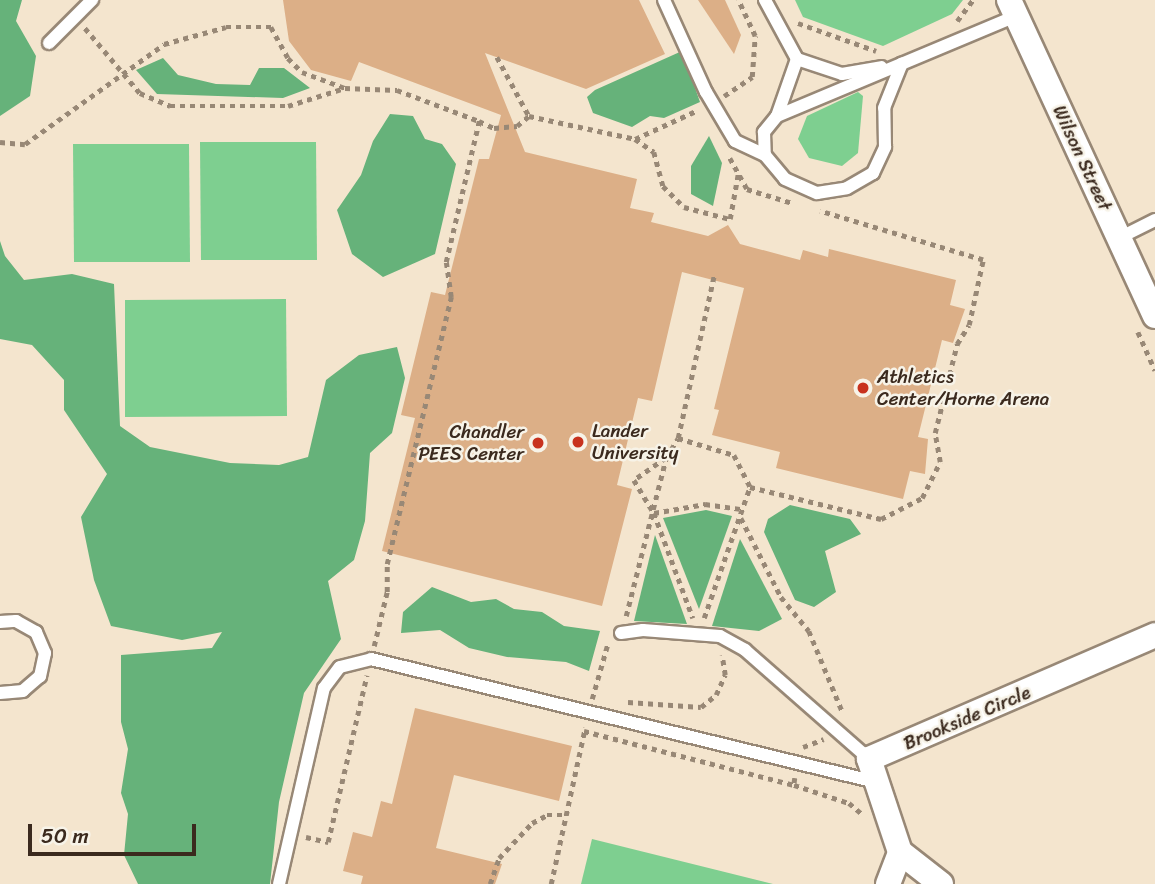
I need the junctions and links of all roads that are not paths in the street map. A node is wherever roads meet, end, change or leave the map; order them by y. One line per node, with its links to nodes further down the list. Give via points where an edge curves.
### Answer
1 (92, 0): 5 (lane)
2 (664, 0): 9 (lane, via 735,141)
3 (765, 0): 6 (lane)
4 (1012, 8): 7 (lane); 11 (street, Wilson Street)
5 (49, 43)
6 (797, 60): 7 (lane, via 842,74); 8 (lane)
7 (902, 63): 8 (lane); 9 (lane, via 884,108 885,147 873,173 847,188 817,193 785,179)
8 (777, 116): 9 (lane, via 764,132)
9 (765, 155)
10 (1155, 220): 11 (lane)
11 (1119, 238): 12 (street, Wilson Street)
12 (1155, 316)
13 (0, 622): 16 (lane, via 16,621 36,632 45,653 40,676 23,691)
14 (621, 633): 17 (lane, via 720,636 745,650)
15 (1155, 635): 17 (street, Brookside Circle)
16 (0, 693)
17 (872, 771): 18 (street); 19 (lane, via 371,659 340,667 324,688)
18 (900, 852): 20 (street); 21 (street)
19 (279, 884)
20 (888, 884)
21 (941, 884)

